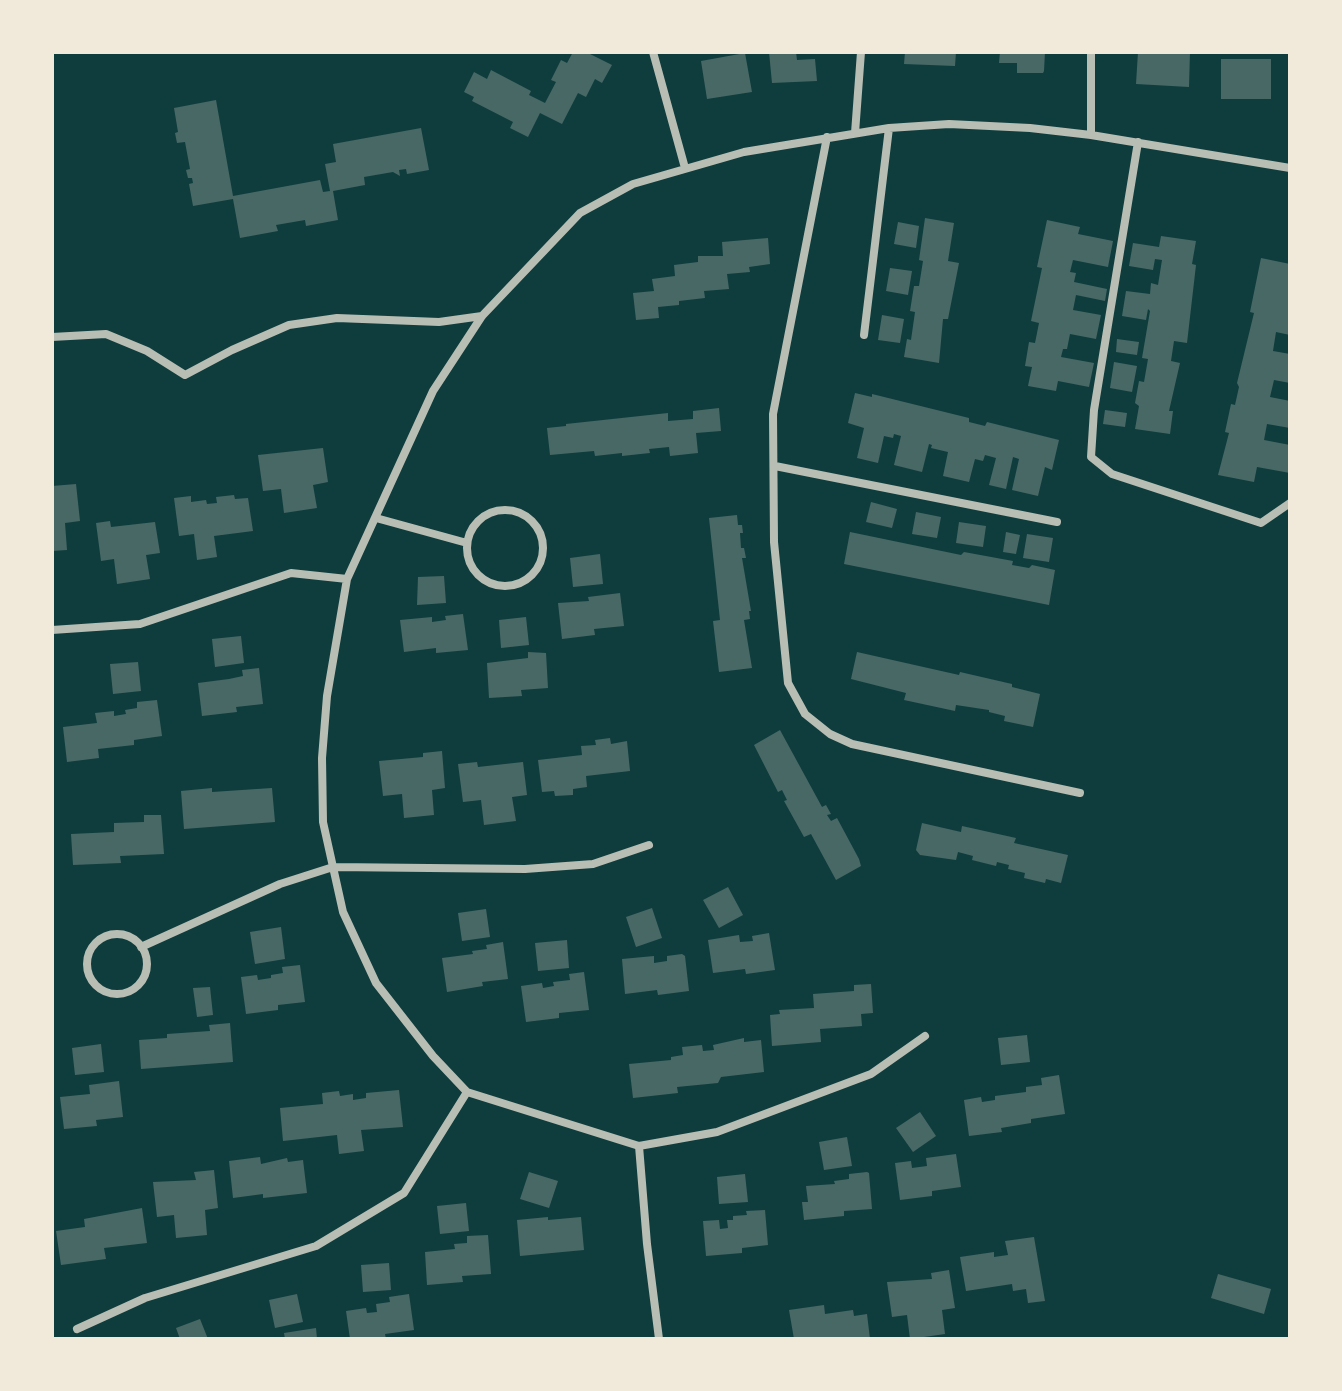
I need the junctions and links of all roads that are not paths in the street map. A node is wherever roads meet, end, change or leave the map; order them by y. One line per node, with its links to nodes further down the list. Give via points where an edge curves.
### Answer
1 (653, 52): 9 (street)
2 (861, 52): 5 (street)
3 (1091, 52): 6 (street)
4 (889, 128): 5 (street); 6 (street, via 949,124); 12 (street)
5 (855, 133): 7 (street)
6 (1091, 135): 8 (street)
7 (827, 137): 9 (street); 14 (street, via 779,372 773,414)
8 (1138, 142): 10 (street); 15 (street, via 1091,457 1112,474 1261,523)
9 (685, 168): 11 (street, via 633,184 580,213)
10 (1290, 168)
11 (482, 316): 13 (street, via 439,322 337,318 289,325 185,375 106,334); 16 (street, via 433,391)
12 (864, 335)
13 (52, 337)
14 (775, 466): 17 (street); 21 (street, via 774,542 788,683 805,714 852,744)
15 (1290, 503)
16 (376, 518): 18 (street); 19 (street)
17 (1057, 522)
18 (467, 543): 18 (street, via 472,567 491,583 516,584 542,558 540,534 525,515 513,510 478,520)
19 (347, 579): 20 (street, via 291,573 140,624); 23 (street, via 322,758 323,822)
20 (52, 630)
21 (1080, 793)
22 (649, 845): 23 (street, via 593,864 525,869)
23 (333, 867): 24 (street, via 280,884); 26 (street, via 343,912 376,983)
24 (141, 947): 24 (street, via 118,934 100,939 87,962 92,981 109,993 138,985 147,966)
25 (925, 1036): 27 (street, via 871,1074 717,1132)
26 (467, 1092): 27 (street); 28 (street, via 404,1193 316,1246 145,1298)
27 (639, 1146): 29 (street)
28 (77, 1329)
29 (659, 1339)

